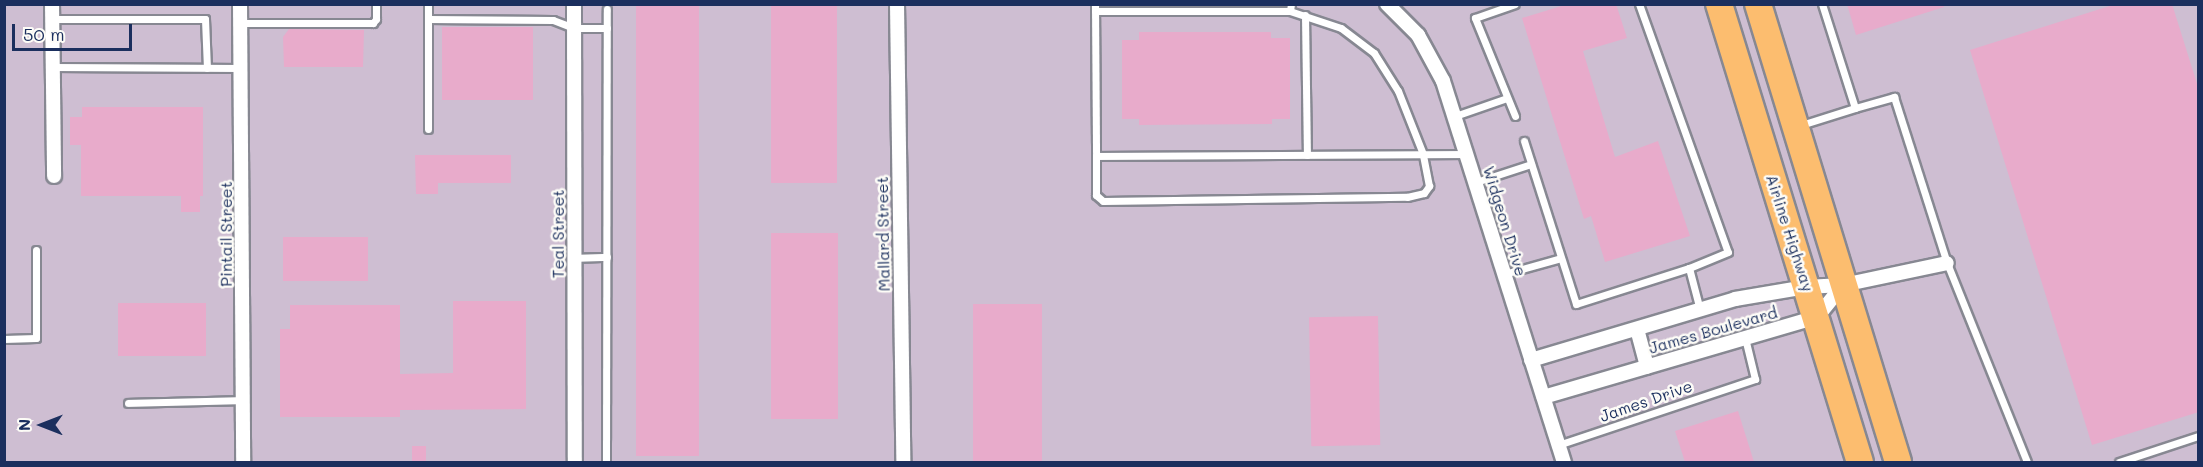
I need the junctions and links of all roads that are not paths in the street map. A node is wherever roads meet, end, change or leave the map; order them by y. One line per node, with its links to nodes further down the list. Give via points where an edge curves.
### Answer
1 (52, 4): 17 (street)
2 (240, 4): 19 (street, Pintail Street)
3 (376, 4): 19 (lane, via 373,23)
4 (428, 4): 18 (lane)
5 (574, 4): 20 (street, Teal Street)
6 (897, 4): 63 (street, Mallard Street)
7 (1387, 4): 27 (street, Widgeon Drive, via 1418,35 1443,81)
8 (1515, 4): 25 (lane, via 1475,18)
9 (1639, 4): 44 (lane, via 1728,252)
10 (1719, 4): 47 (highway, Airline Highway)
11 (1758, 4): 29 (highway)
12 (1822, 4): 26 (lane)
13 (1095, 8): 14 (lane); 35 (lane)
14 (1290, 8): 16 (lane)
15 (607, 9): 21 (lane)
16 (1305, 15): 32 (lane, via 1341,28 1374,53 1398,91); 34 (lane)
17 (52, 19): 22 (street); 23 (lane, via 205,19)
18 (428, 19): 20 (lane, via 553,20); 30 (lane)
19 (241, 23): 24 (street, Pintail Street)
20 (574, 28): 21 (lane); 41 (street, Teal Street)
21 (607, 28): 40 (lane)
22 (53, 66): 23 (lane); 37 (street)
23 (207, 68): 24 (lane)
24 (241, 68): 56 (street, Pintail Street)
25 (1508, 98): 27 (lane); 28 (lane)
26 (1855, 108): 29 (lane); 43 (lane, via 1894,97)
27 (1455, 116): 33 (street, Widgeon Drive)
28 (1515, 116)
29 (1796, 127): 46 (highway)
30 (428, 129)
31 (1524, 141): 36 (lane)
32 (1423, 154): 33 (lane); 34 (lane); 35 (lane, via 1429,186 1424,193 1407,197 1103,201 1096,195)
33 (1467, 154): 38 (street, Widgeon Drive)
34 (1307, 155): 35 (lane)
35 (1096, 156)
36 (1532, 164): 38 (lane); 42 (lane)
37 (54, 176)
38 (1476, 182): 45 (street, Widgeon Drive)
39 (36, 250): 52 (lane, via 36,338)
40 (607, 257): 41 (lane); 62 (lane)
41 (574, 258): 61 (street, Teal Street)
42 (1561, 258): 44 (lane, via 1576,304); 45 (lane)
43 (1947, 263): 46 (street); 67 (lane)
44 (1689, 268): 48 (lane)
45 (1504, 274): 53 (street, Widgeon Drive)
46 (1844, 285): 47 (street); 49 (street); 66 (highway)
47 (1806, 287): 48 (street, via 1736,299); 49 (highway, Airline Highway)
48 (1700, 310): 50 (street)
49 (1817, 316): 51 (street, James Boulevard); 65 (highway, Airline Highway)
50 (1637, 329): 53 (street); 54 (street)
51 (1745, 338): 54 (street, James Boulevard); 59 (lane, James Drive, via 1755,379)
52 (4, 339)
53 (1532, 360): 55 (street, Widgeon Drive)
54 (1647, 367): 55 (street, James Boulevard)
55 (1543, 397): 59 (street, Widgeon Drive)
56 (243, 400): 57 (lane); 60 (street, Pintail Street)
57 (128, 403)
58 (2199, 436): 68 (lane)
59 (1558, 445): 64 (street, Widgeon Drive)
60 (243, 462)
61 (575, 462)
62 (606, 462)
63 (903, 462)
64 (1564, 462)
65 (1860, 462)
66 (1898, 462)
67 (2027, 462)
68 (2119, 462)

